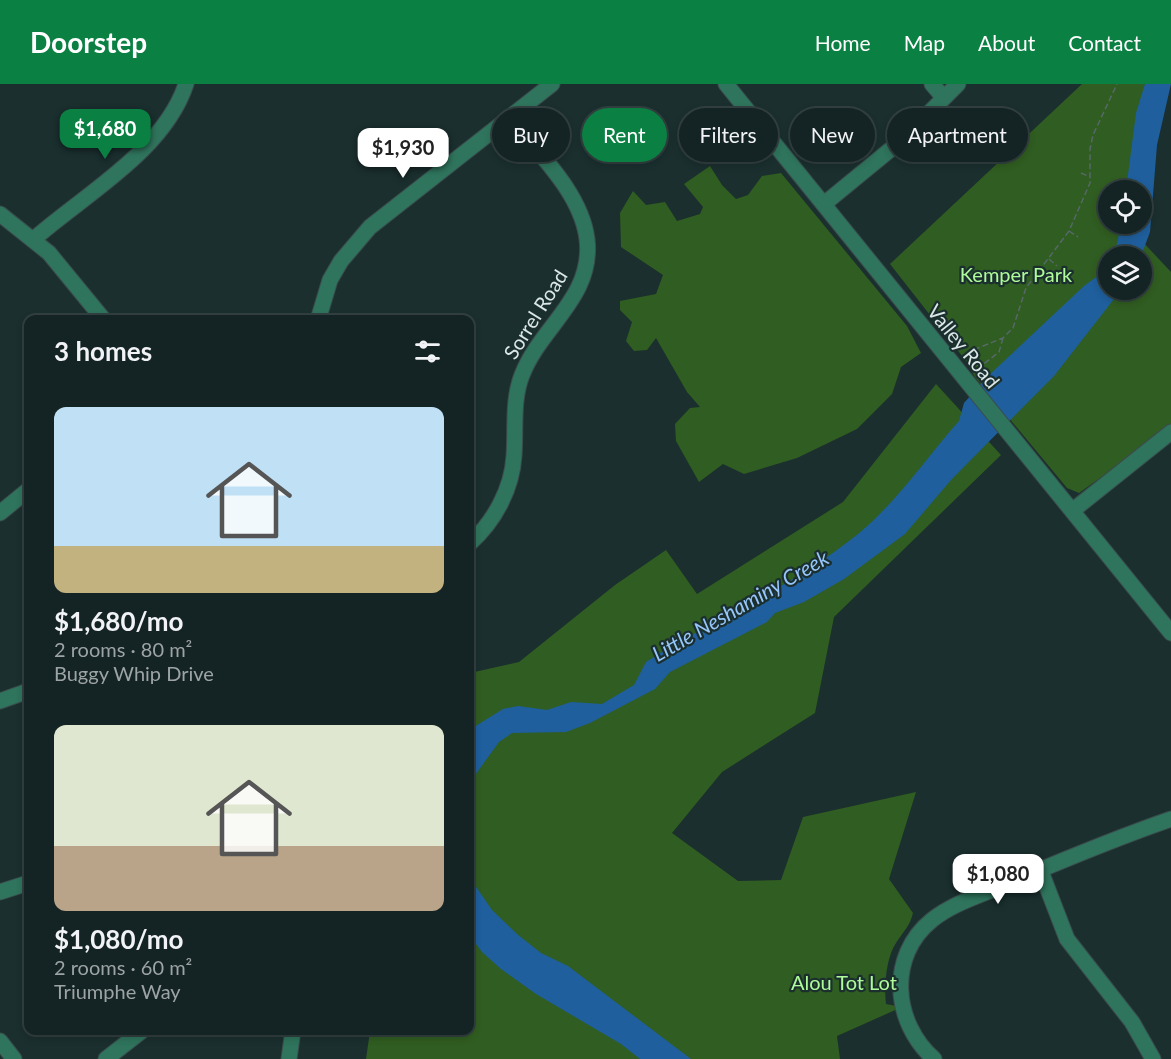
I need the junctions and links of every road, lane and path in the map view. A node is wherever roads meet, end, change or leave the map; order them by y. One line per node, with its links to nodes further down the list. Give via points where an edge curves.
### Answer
1 (186, 84): 17 (street, via 174,111 151,142)
2 (552, 84): 8 (street)
3 (726, 84): 13 (street, Valley Road)
4 (932, 84): 7 (street)
5 (958, 84): 7 (street)
6 (1117, 84): 12 (path, via 1093,135)
7 (944, 98): 13 (street, via 902,140)
8 (521, 108)
9 (492, 130): 21 (street, via 354,243 330,280)
10 (543, 162): 27 (street, Sorrel Road, via 575,204 586,237 587,262 577,293 534,350 521,377 510,478 495,514)
11 (1081, 173): 12 (path)
12 (1090, 177): 15 (path)
13 (824, 204): 25 (street, Valley Road)
14 (0, 214): 17 (street)
15 (1069, 231): 16 (path); 18 (path)
16 (1078, 237)
17 (34, 239): 20 (street)
18 (1049, 258): 19 (path); 22 (path, via 1026,288 1013,328)
19 (1057, 266)
20 (100, 315)
21 (320, 315)
22 (1003, 338): 22 (path, via 999,352 981,366 968,357 978,348)
23 (1171, 432): 25 (street)
24 (24, 493): 26 (street)
25 (1072, 511): 28 (street, Valley Road)
26 (0, 513)
27 (474, 538)
28 (1171, 633)
29 (24, 692): 30 (street)
30 (0, 701)
31 (1171, 819): 32 (street)
32 (1040, 869): 41 (street, via 940,914 921,930 908,951 900,988 904,1014 915,1037); 42 (street, via 1067,939 1132,1022)
33 (24, 884): 34 (street)
34 (0, 892)
35 (137, 1035): 39 (street)
36 (292, 1035): 40 (street)
37 (0, 1041): 38 (street)
38 (14, 1059)
39 (106, 1059)
40 (289, 1059)
41 (934, 1059)
42 (1153, 1059)

